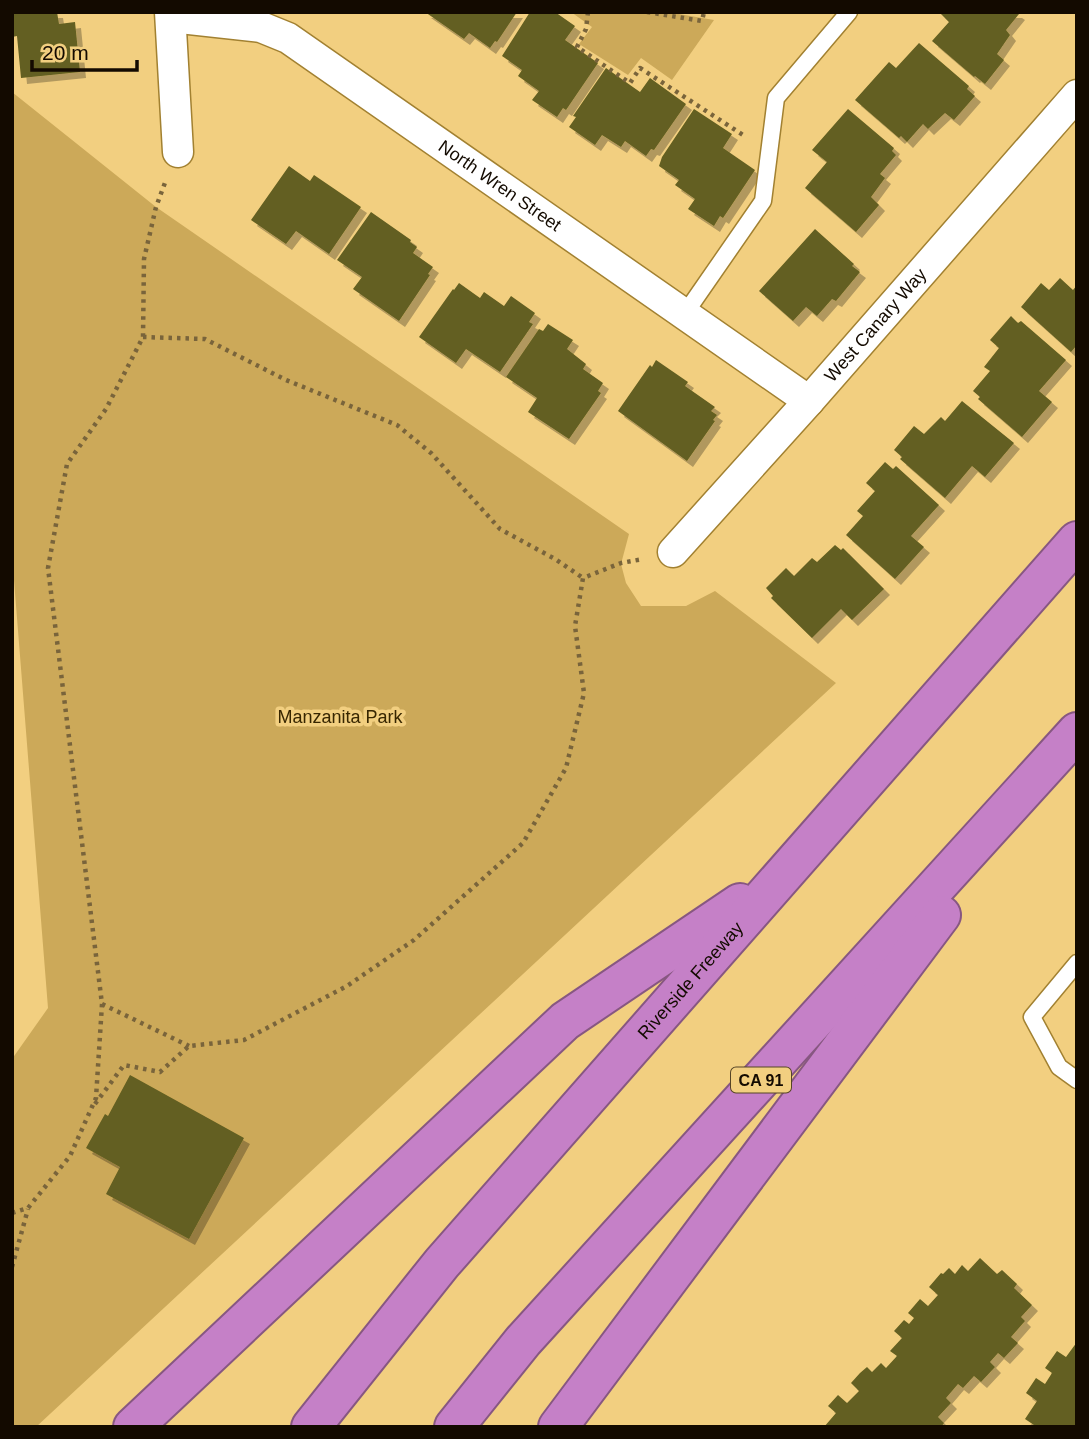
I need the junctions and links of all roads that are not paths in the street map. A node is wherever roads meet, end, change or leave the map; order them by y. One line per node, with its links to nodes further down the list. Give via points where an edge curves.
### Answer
1 (849, 12): 5 (lane, via 776,98 763,201)
2 (170, 15): 4 (street); 5 (street, North Wren Street, via 261,27 288,38)
3 (1077, 94): 6 (street, West Canary Way)
4 (178, 152)
5 (684, 315): 6 (street, North Wren Street)
6 (809, 401): 8 (street, West Canary Way)
7 (1077, 541): 10 (highway, Riverside Freeway)
8 (673, 552)
9 (1075, 734): 15 (highway, CA 91, via 523,1341); 16 (highway)
10 (785, 873): 13 (highway, via 565,1021); 14 (highway, Riverside Freeway, via 442,1263)
11 (1077, 963): 12 (lane, via 1032,1017 1059,1068)
12 (1077, 1080)
13 (134, 1427)
14 (311, 1427)
15 (454, 1427)
16 (558, 1427)

